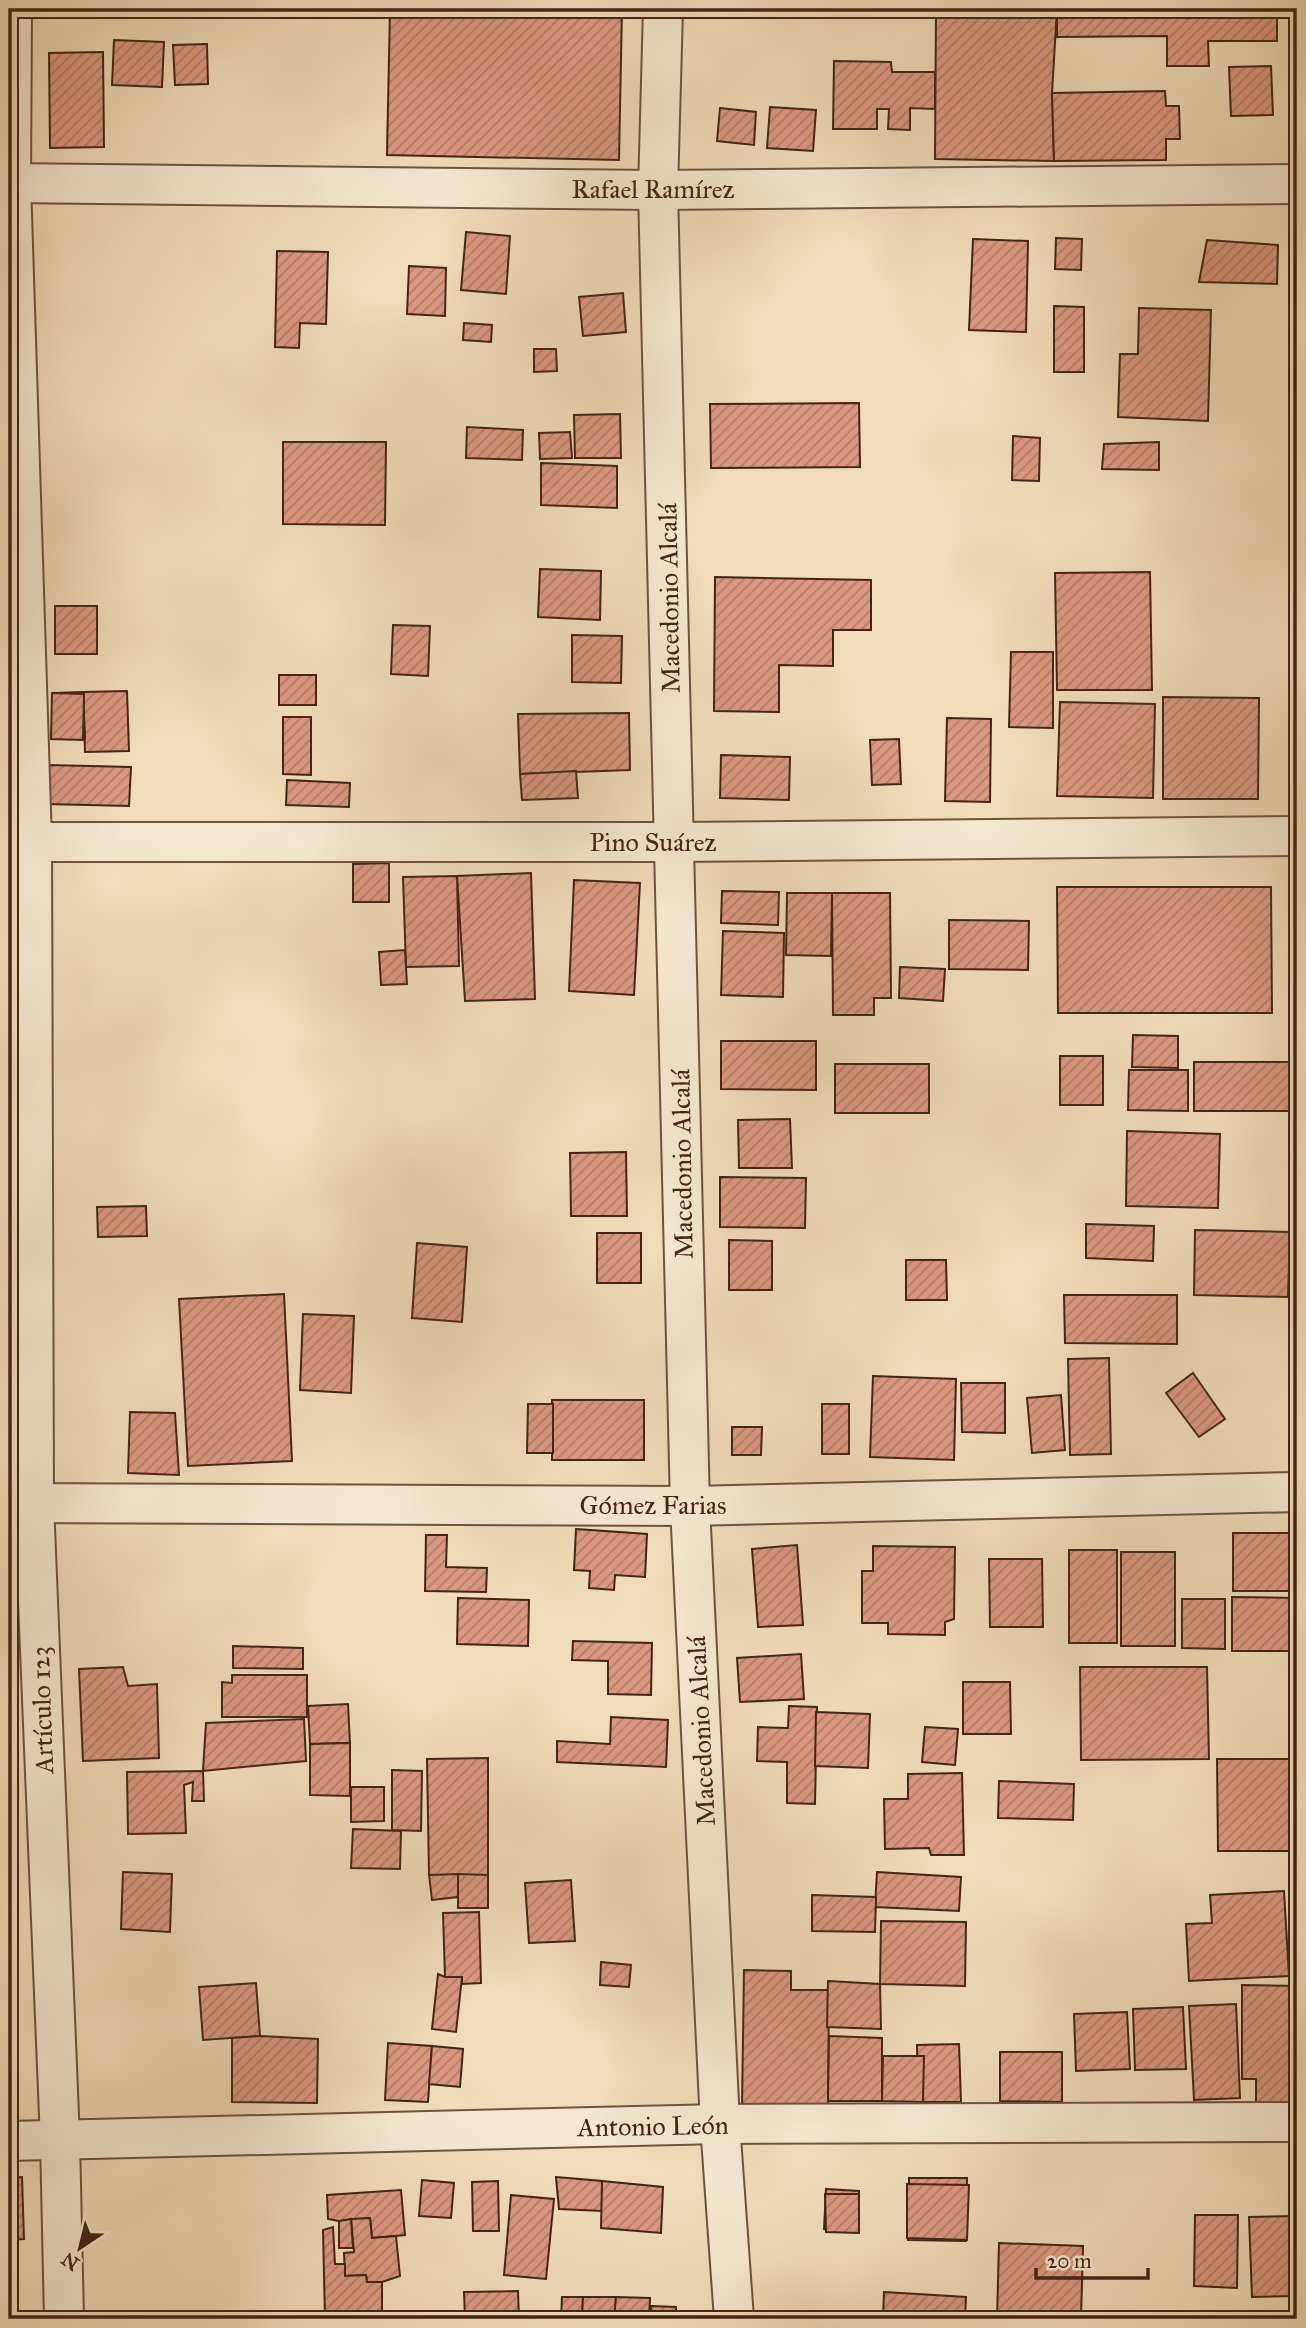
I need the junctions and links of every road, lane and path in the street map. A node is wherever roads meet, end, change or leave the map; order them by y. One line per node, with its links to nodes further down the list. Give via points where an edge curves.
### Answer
1 (12, 9): 3 (street, Artículo 123)
2 (663, 9): 5 (street, Macedonio Alcalá)
3 (10, 183): 5 (street, Rafael Ramírez); 7 (street, Artículo 123)
4 (1297, 184): 5 (street, Rafael Ramírez)
5 (658, 190): 8 (street, Macedonio Alcalá)
6 (1297, 836): 8 (street, Pino Suárez)
7 (20, 842): 8 (street, Pino Suárez); 10 (street, Artículo 123)
8 (675, 842): 11 (street, Macedonio Alcalá)
9 (1297, 1492): 11 (street, Gómez Farias)
10 (21, 1503): 11 (street, Gómez Farias); 14 (street, Artículo 123)
11 (690, 1506): 13 (street, Macedonio Alcalá)
12 (1297, 2122): 13 (street, Antonio León)
13 (720, 2124): 14 (street, Antonio León); 17 (street, Macedonio Alcalá)
14 (60, 2140): 15 (street, Antonio León); 16 (street, Artículo 123)
15 (9, 2141)
16 (64, 2319)
17 (734, 2319)

